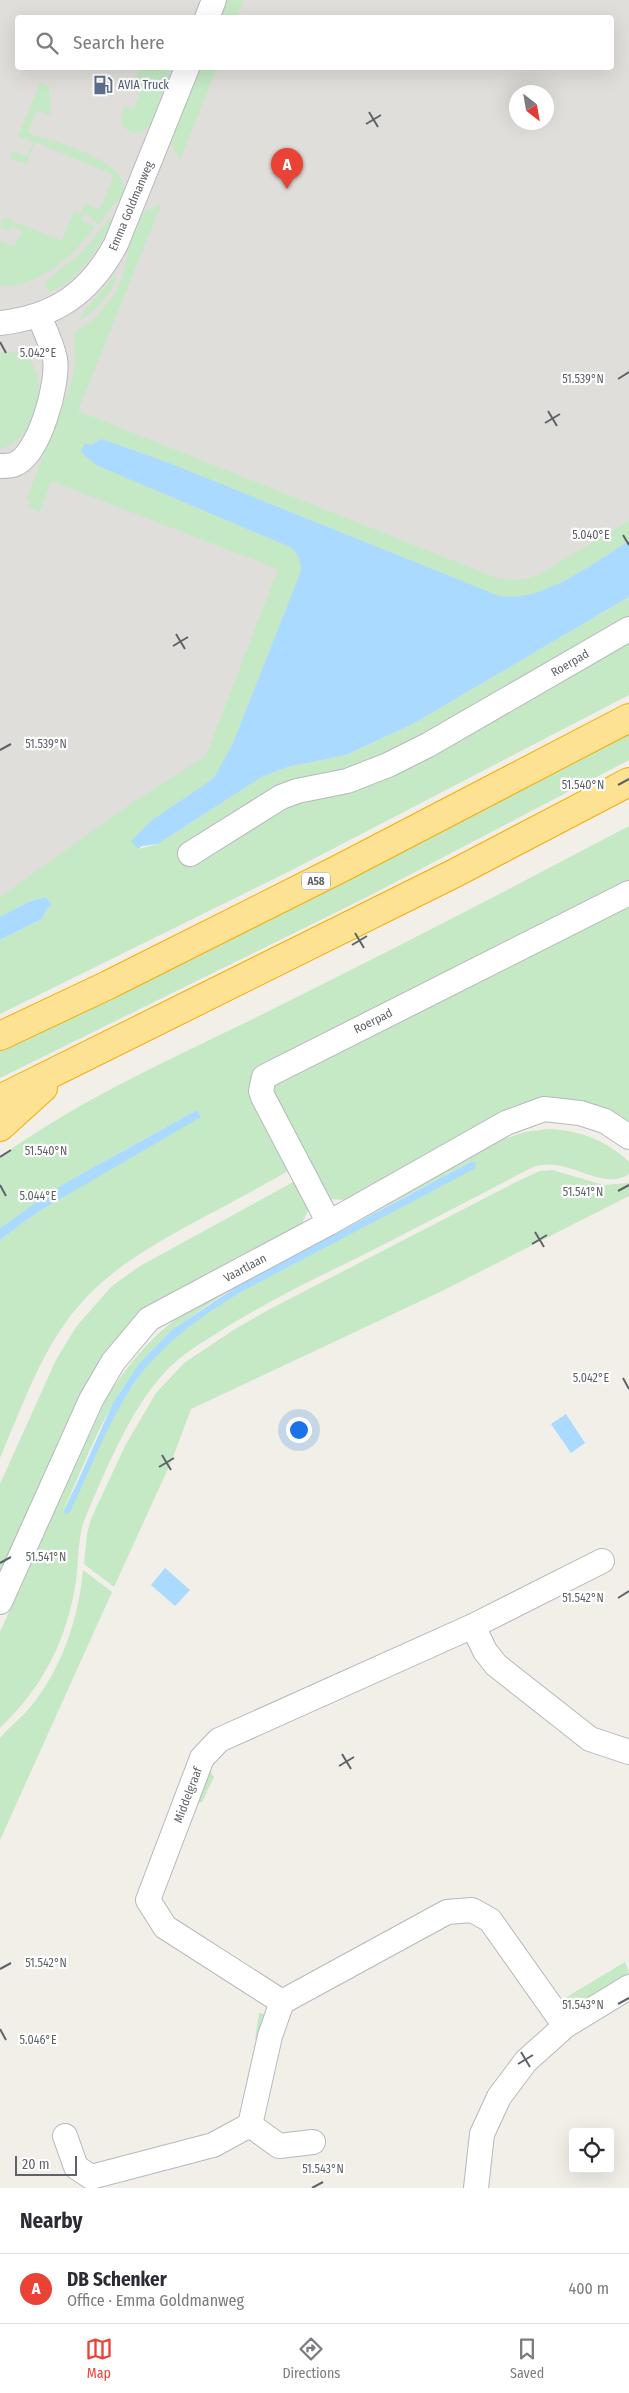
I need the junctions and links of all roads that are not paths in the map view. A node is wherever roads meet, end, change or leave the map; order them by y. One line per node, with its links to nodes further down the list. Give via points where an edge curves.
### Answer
1 (214, 0): 2 (street)
2 (208, 15)
3 (186, 70): 4 (street, Emma Goldmanweg, via 106,262 81,291)
4 (39, 316): 5 (street, Emma Goldmanweg); 6 (street, via 56,361 52,399 28,454 16,464)
5 (0, 323)
6 (0, 466)
7 (629, 629): 10 (street, Roerpad, via 428,745 367,774 281,797)
8 (629, 718): 12 (highway, A58, via 341,868)
9 (629, 782): 13 (highway)
10 (190, 854)
11 (629, 893): 17 (street, Roerpad, via 264,1077 263,1097)
12 (0, 1036)
13 (65, 1068): 14 (highway); 15 (highway)
14 (0, 1099)
15 (0, 1127)
16 (629, 1138): 17 (street, Vaartlaan, via 605,1121 544,1109 506,1123)
17 (329, 1223): 19 (street, Vaartlaan, via 149,1319 113,1362 91,1400)
18 (602, 1561): 20 (street, Middelgraaf)
19 (0, 1602)
20 (474, 1626): 21 (street, via 485,1651 496,1665 590,1739); 23 (street, Middelgraaf, via 219,1740 202,1758 148,1900 164,1927)
21 (629, 1752)
22 (629, 1987): 24 (street)
23 (282, 2002): 24 (street, via 447,1912 472,1910 490,1920); 25 (street, via 270,2036)
24 (565, 2026): 28 (street, via 526,2061 499,2097 482,2134)
25 (250, 2125): 26 (street, via 213,2145 91,2177 76,2167); 27 (street, via 278,2146)
26 (65, 2136)
27 (313, 2142)
28 (476, 2188)

